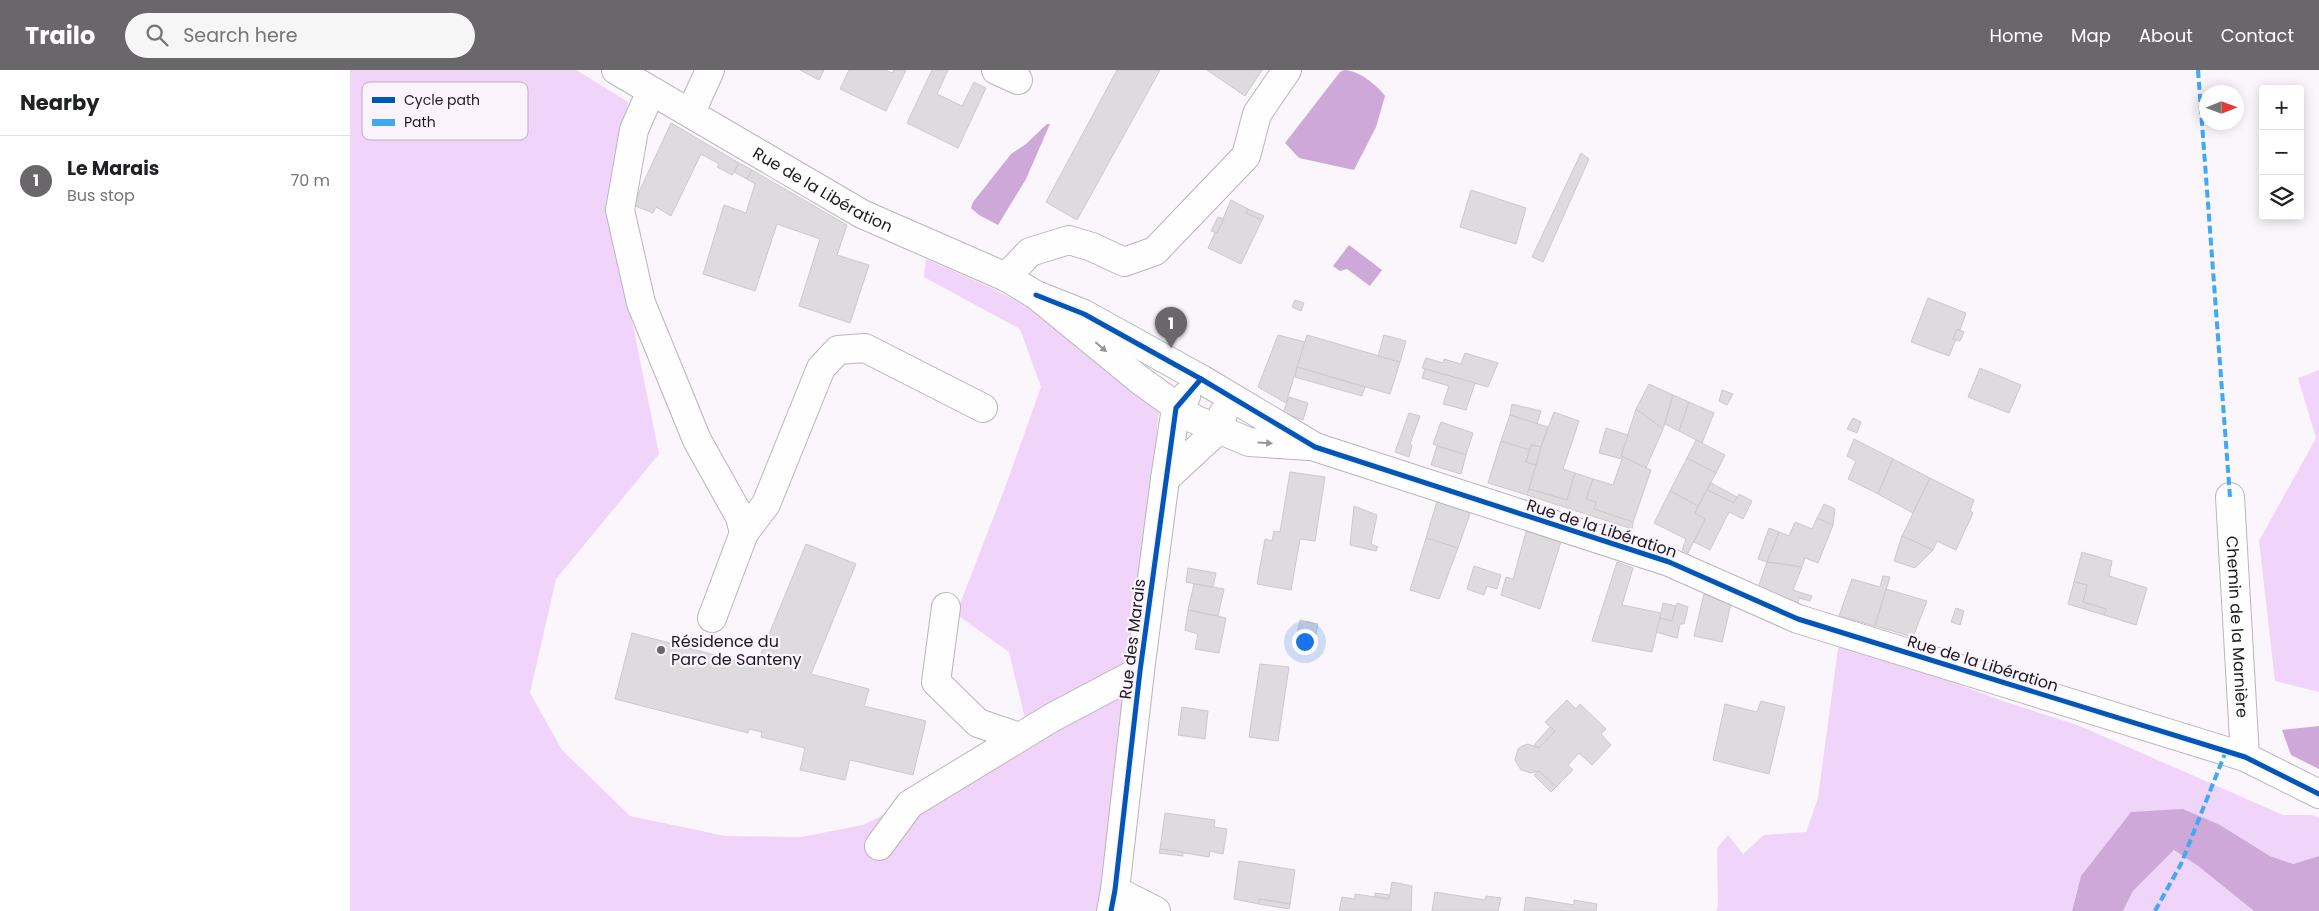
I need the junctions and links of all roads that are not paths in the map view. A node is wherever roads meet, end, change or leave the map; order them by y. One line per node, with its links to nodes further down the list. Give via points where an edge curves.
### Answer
1 (710, 70): 5 (street)
2 (1287, 70): 6 (street, via 1257,114 1246,156 1155,251 1124,262 1069,240 1030,252)
3 (626, 72): 4 (street, Rue de la Libération)
4 (652, 91): 5 (street, Rue de la Libération); 16 (street, via 634,130 620,210 644,311 697,440 740,517)
5 (690, 112): 6 (street, Rue de la Libération, via 862,214)
6 (1006, 277): 7 (street, Rue de la Libération)
7 (1036, 295): 8 (street, Rue de la Libération, via 1084,314); 11 (street, Rue de la Libération, one-way to 11)
8 (1201, 379): 9 (street, Rue de la Libération); 11 (street)
9 (1229, 395): 12 (street); 13 (street, Rue de la Libération)
10 (983, 408): 16 (street, via 865,348 838,350 821,368 766,504)
11 (1176, 408): 12 (street, Rue de la Libération); 14 (street, Rue des Marais)
12 (1218, 430): 13 (street, Rue de la Libération, one-way to 13, via 1249,442); 14 (street)
13 (1315, 447): 21 (street, Rue de la Libération, via 1668,562 1798,619)
14 (1165, 479): 19 (street, Rue des Marais)
15 (2230, 497): 21 (street, Chemin de la Marnière)
16 (744, 533): 18 (street)
17 (946, 607): 20 (street, via 936,682 978,723)
18 (712, 618)
19 (1140, 671): 20 (street); 24 (street, Rue des Marais)
20 (1019, 737): 23 (street, via 910,804)
21 (2245, 757): 22 (street, Rue de la Libération)
22 (2319, 794)
23 (879, 846)
24 (1113, 900): 25 (street)
25 (1156, 911)

